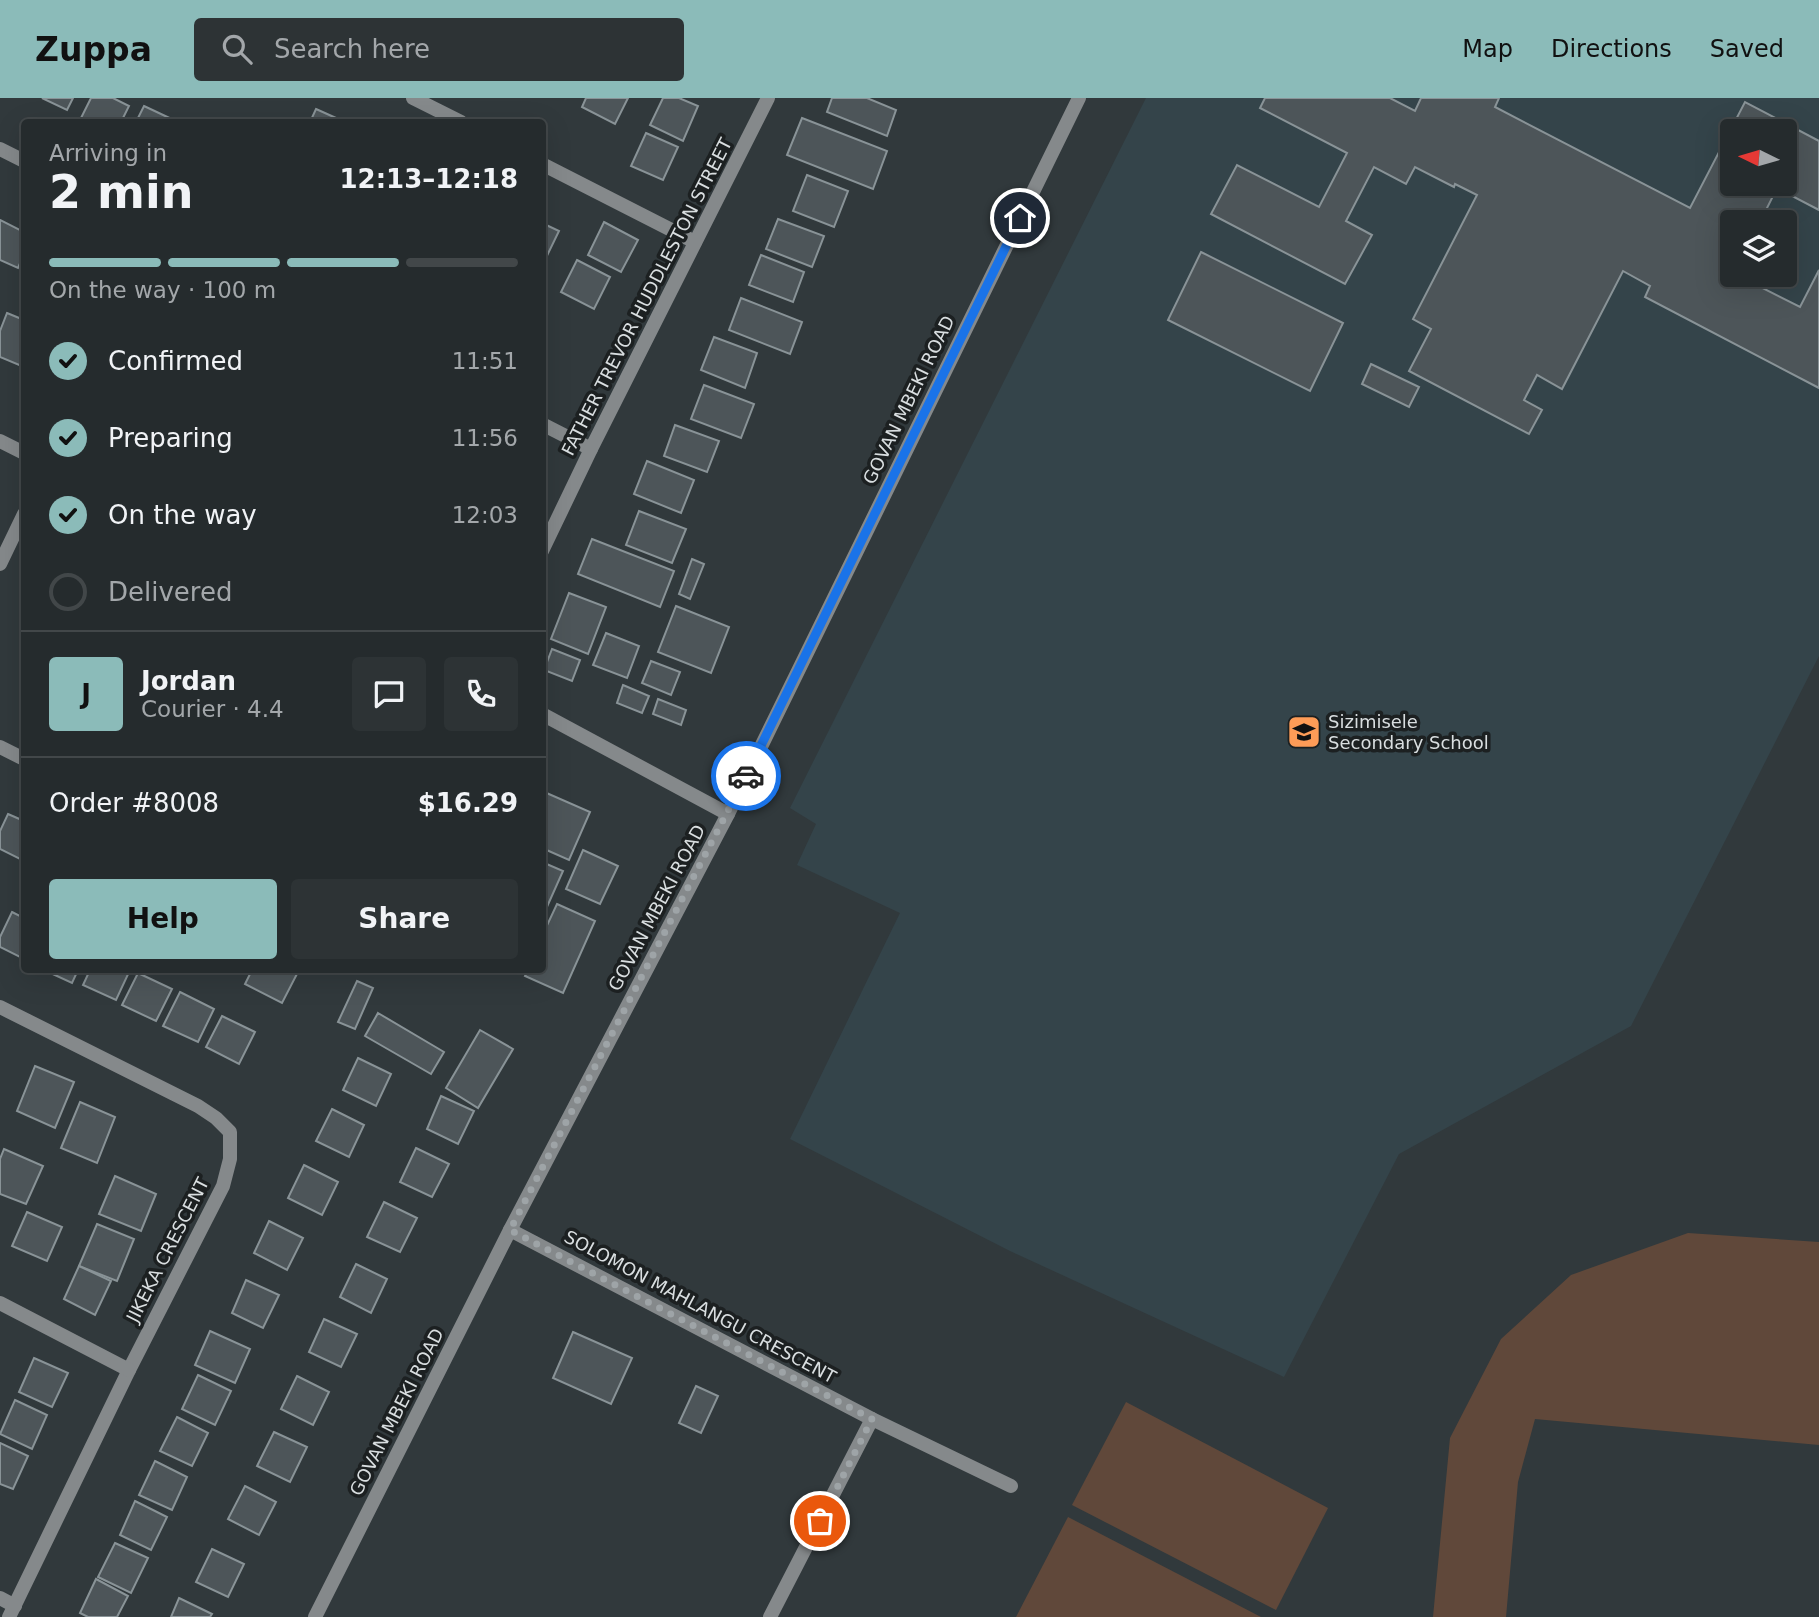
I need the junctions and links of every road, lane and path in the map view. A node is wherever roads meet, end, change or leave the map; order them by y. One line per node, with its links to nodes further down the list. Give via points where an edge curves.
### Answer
1 (412, 98): 4 (street)
2 (768, 98): 8 (street, FATHER TREVOR HUDDLESTON STREET)
3 (1079, 98): 19 (street, GOVAN MBEKI ROAD)
4 (455, 119)
5 (0, 149): 6 (street)
6 (21, 160)
7 (546, 166): 8 (street)
8 (695, 242): 11 (street, FATHER TREVOR HUDDLESTON STREET)
9 (546, 426): 11 (street)
10 (0, 441): 12 (street)
11 (591, 449): 14 (street, FATHER TREVOR HUDDLESTON STREET)
12 (21, 452)
13 (21, 520): 15 (street)
14 (546, 543)
15 (0, 564)
16 (546, 716): 19 (street)
17 (0, 747): 18 (street)
18 (21, 758)
19 (728, 814): 21 (street, GOVAN MBEKI ROAD)
20 (0, 1007): 23 (street, JIKEKA CRESCENT, via 198,1106 230,1132 230,1159 223,1185)
21 (510, 1230): 24 (street, SOLOMON MAHLANGU CRESCENT); 28 (street, GOVAN MBEKI ROAD)
22 (0, 1303): 23 (street)
23 (129, 1370): 27 (street, JIKEKA CRESCENT)
24 (872, 1419): 25 (street, SOLOMON MAHLANGU CRESCENT); 29 (street)
25 (1011, 1486)
26 (0, 1598): 27 (street)
27 (12, 1611)
28 (315, 1617)
29 (770, 1617)

